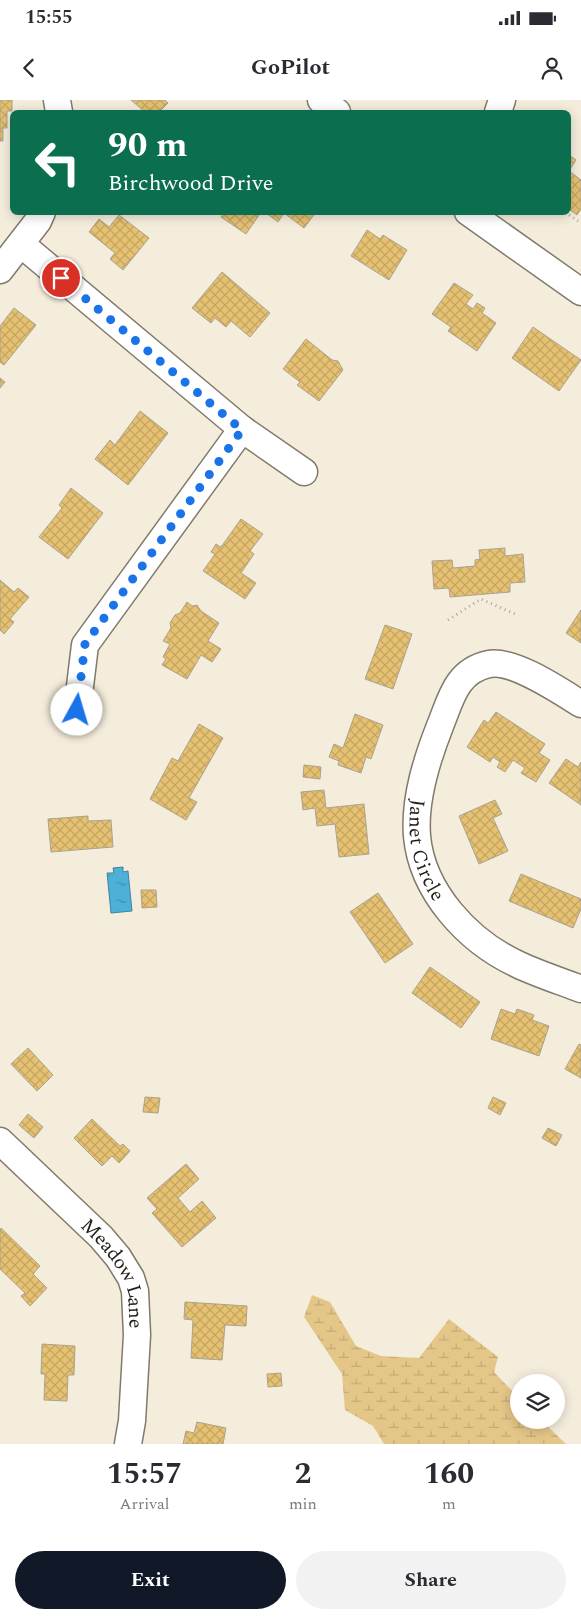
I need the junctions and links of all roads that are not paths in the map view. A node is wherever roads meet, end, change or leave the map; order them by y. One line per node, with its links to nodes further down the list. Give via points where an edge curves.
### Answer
1 (321, 100): 2 (street)
2 (334, 110)
3 (41, 215): 5 (street)
4 (472, 215): 7 (street)
5 (21, 244): 6 (street); 8 (street)
6 (0, 270)
7 (581, 292)
8 (242, 430): 9 (street); 11 (street, via 85,644)
9 (304, 472)
10 (581, 704): 12 (street, Janet Circle, via 520,669 489,664 470,671 455,689 432,746 419,805 417,836 424,868 439,898 459,923 485,945 517,964)
11 (77, 710)
12 (581, 989)
13 (0, 1141): 14 (street, Meadow Lane, via 101,1237 131,1278 135,1292 137,1335)
14 (128, 1444)

